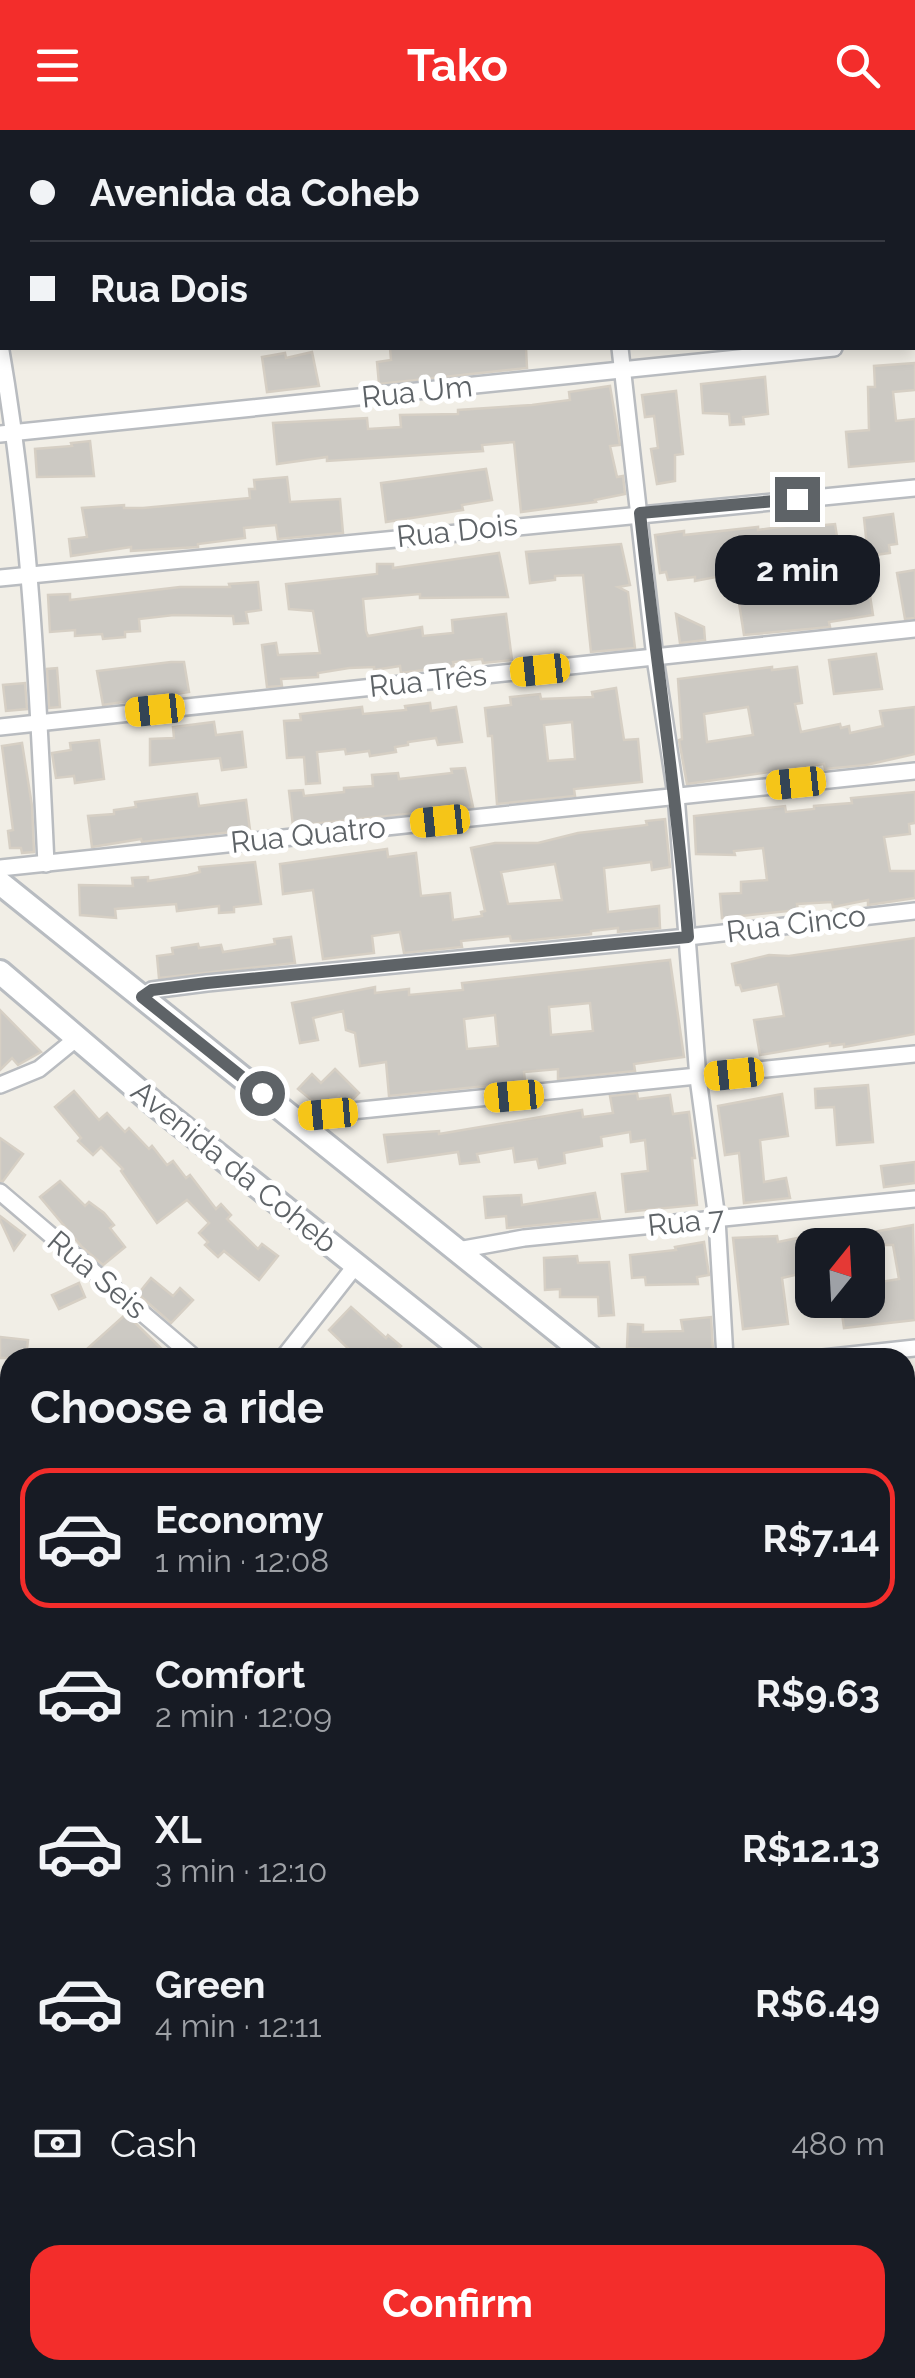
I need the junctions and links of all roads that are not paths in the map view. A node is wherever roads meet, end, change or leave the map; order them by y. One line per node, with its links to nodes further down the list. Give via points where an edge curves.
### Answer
1 (0, 350): 5 (street)
2 (620, 350): 4 (street)
3 (816, 350): 4 (street, Rua Um)
4 (623, 371): 5 (street, Rua Um); 7 (street)
5 (8, 433): 8 (street)
6 (915, 488): 7 (street, Rua Dois)
7 (640, 513): 8 (street, Rua Dois); 11 (street)
8 (26, 574): 9 (street, Rua Dois); 12 (street)
9 (0, 578)
10 (915, 629): 11 (street, Rua Três)
11 (655, 658): 12 (street, Rua Três); 15 (street)
12 (40, 722): 13 (street, Rua Três); 16 (street)
13 (0, 727)
14 (915, 771): 15 (street, Rua Quatro)
15 (676, 795): 16 (street, Rua Quatro); 20 (street)
16 (46, 864): 17 (street, Rua Quatro)
17 (0, 868)
18 (0, 883): 22 (main road)
19 (915, 910): 20 (street, Rua Cinco)
20 (688, 937): 22 (street, Rua Cinco, via 207,983); 25 (street)
21 (2, 977): 23 (main road, Avenida da Coheb)
22 (142, 997): 27 (main road)
23 (77, 1038): 26 (street, via 39,1069); 32 (main road, Avenida da Coheb)
24 (915, 1054): 25 (street)
25 (698, 1078): 27 (street); 30 (street)
26 (0, 1084)
27 (292, 1117): 31 (main road)
28 (0, 1192): 33 (street, Rua Seis)
29 (915, 1199): 30 (street, Rua 7)
30 (717, 1219): 31 (street, Rua 7); 37 (street)
31 (458, 1250): 36 (main road)
32 (356, 1265): 34 (street); 35 (main road, Avenida da Coheb)
33 (182, 1348)
34 (291, 1348)
35 (460, 1348)
36 (580, 1348)
37 (724, 1348)

